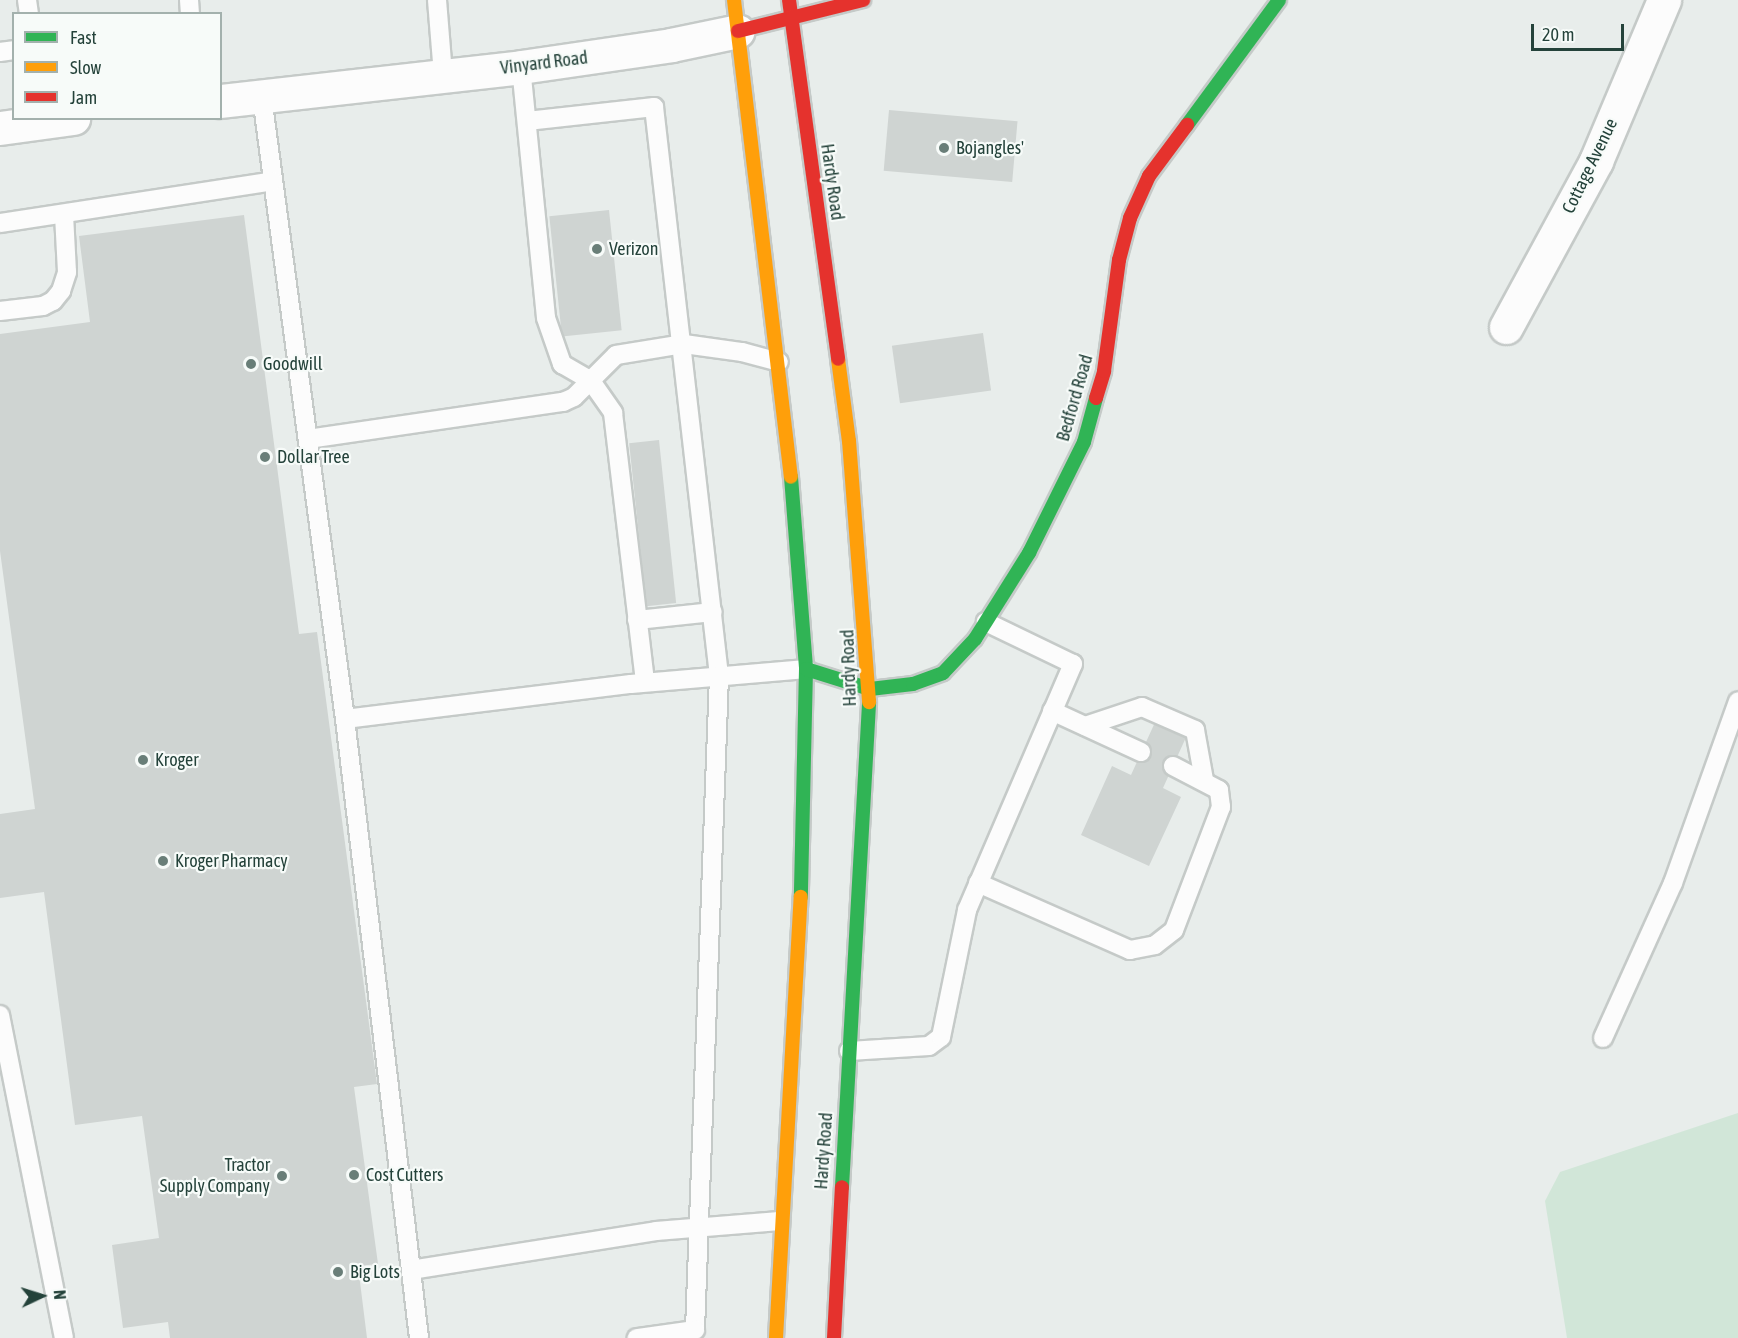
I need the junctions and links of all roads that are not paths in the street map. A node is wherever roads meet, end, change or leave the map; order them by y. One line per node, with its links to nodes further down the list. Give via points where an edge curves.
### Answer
1 (437, 0): 9 (lane)
2 (789, 0): 7 (main road, Hardy Road)
3 (863, 0): 7 (main road, Vinyard Road)
4 (1279, 0): 26 (main road, Bedford Road, via 1149,176 1130,218 1122,249 1104,371 1084,442 1029,553)
5 (1664, 0): 19 (street, Cottage Avenue, via 1596,161)
6 (736, 16): 7 (main road, Vinyard Road); 8 (street, Vinyard Road, via 671,45); 21 (main road)
7 (791, 16): 30 (main road, Hardy Road, via 849,441)
8 (520, 67): 9 (street, Vinyard Road); 13 (lane)
9 (443, 74): 10 (street, Vinyard Road)
10 (262, 97): 11 (street, Vinyard Road); 15 (lane)
11 (222, 101)
12 (64, 120): 14 (street)
13 (527, 121): 20 (lane, via 654,106); 22 (lane, via 534,227 546,318 562,364)
14 (0, 128)
15 (273, 181): 16 (lane); 23 (lane)
16 (64, 215): 17 (lane); 18 (lane, via 67,272 61,291 53,302 43,306)
17 (0, 223)
18 (0, 311)
19 (1506, 327)
20 (684, 344): 21 (lane); 22 (lane, via 616,354 600,366); 24 (lane)
21 (779, 362): 27 (main road, via 799,544)
22 (591, 381): 23 (lane, via 563,402); 25 (lane, via 613,413)
23 (308, 440): 33 (lane)
24 (713, 612): 25 (lane); 28 (lane)
25 (637, 620): 29 (lane)
26 (986, 622): 30 (main road, Bedford Road, via 944,673 913,684); 32 (lane, via 1072,664)
27 (806, 669): 28 (lane); 30 (main road, Bedford Road); 42 (main road, via 803,862)
28 (719, 676): 29 (lane); 43 (lane)
29 (645, 682): 33 (lane)
30 (870, 689): 41 (main road, Hardy Road)
31 (1738, 701): 40 (lane, via 1673,884)
32 (1052, 711): 34 (lane); 38 (lane)
33 (345, 719): 44 (lane)
34 (1085, 726): 35 (lane); 37 (lane, via 1142,707 1195,730)
35 (1141, 752)
36 (1173, 766): 37 (lane)
37 (1203, 780): 38 (lane, via 1219,790 1221,807 1174,930 1155,945 1130,950)
38 (978, 883): 41 (lane, via 967,910 949,1014 941,1037 929,1046)
39 (0, 1015): 46 (lane)
40 (1603, 1038)
41 (849, 1051): 50 (main road, Hardy Road)
42 (780, 1221): 43 (lane); 49 (main road)
43 (701, 1226): 44 (lane); 45 (lane)
44 (411, 1270): 47 (lane)
45 (696, 1334): 48 (lane)
46 (64, 1338)
47 (419, 1338)
48 (637, 1338)
49 (776, 1338)
50 (834, 1338)

